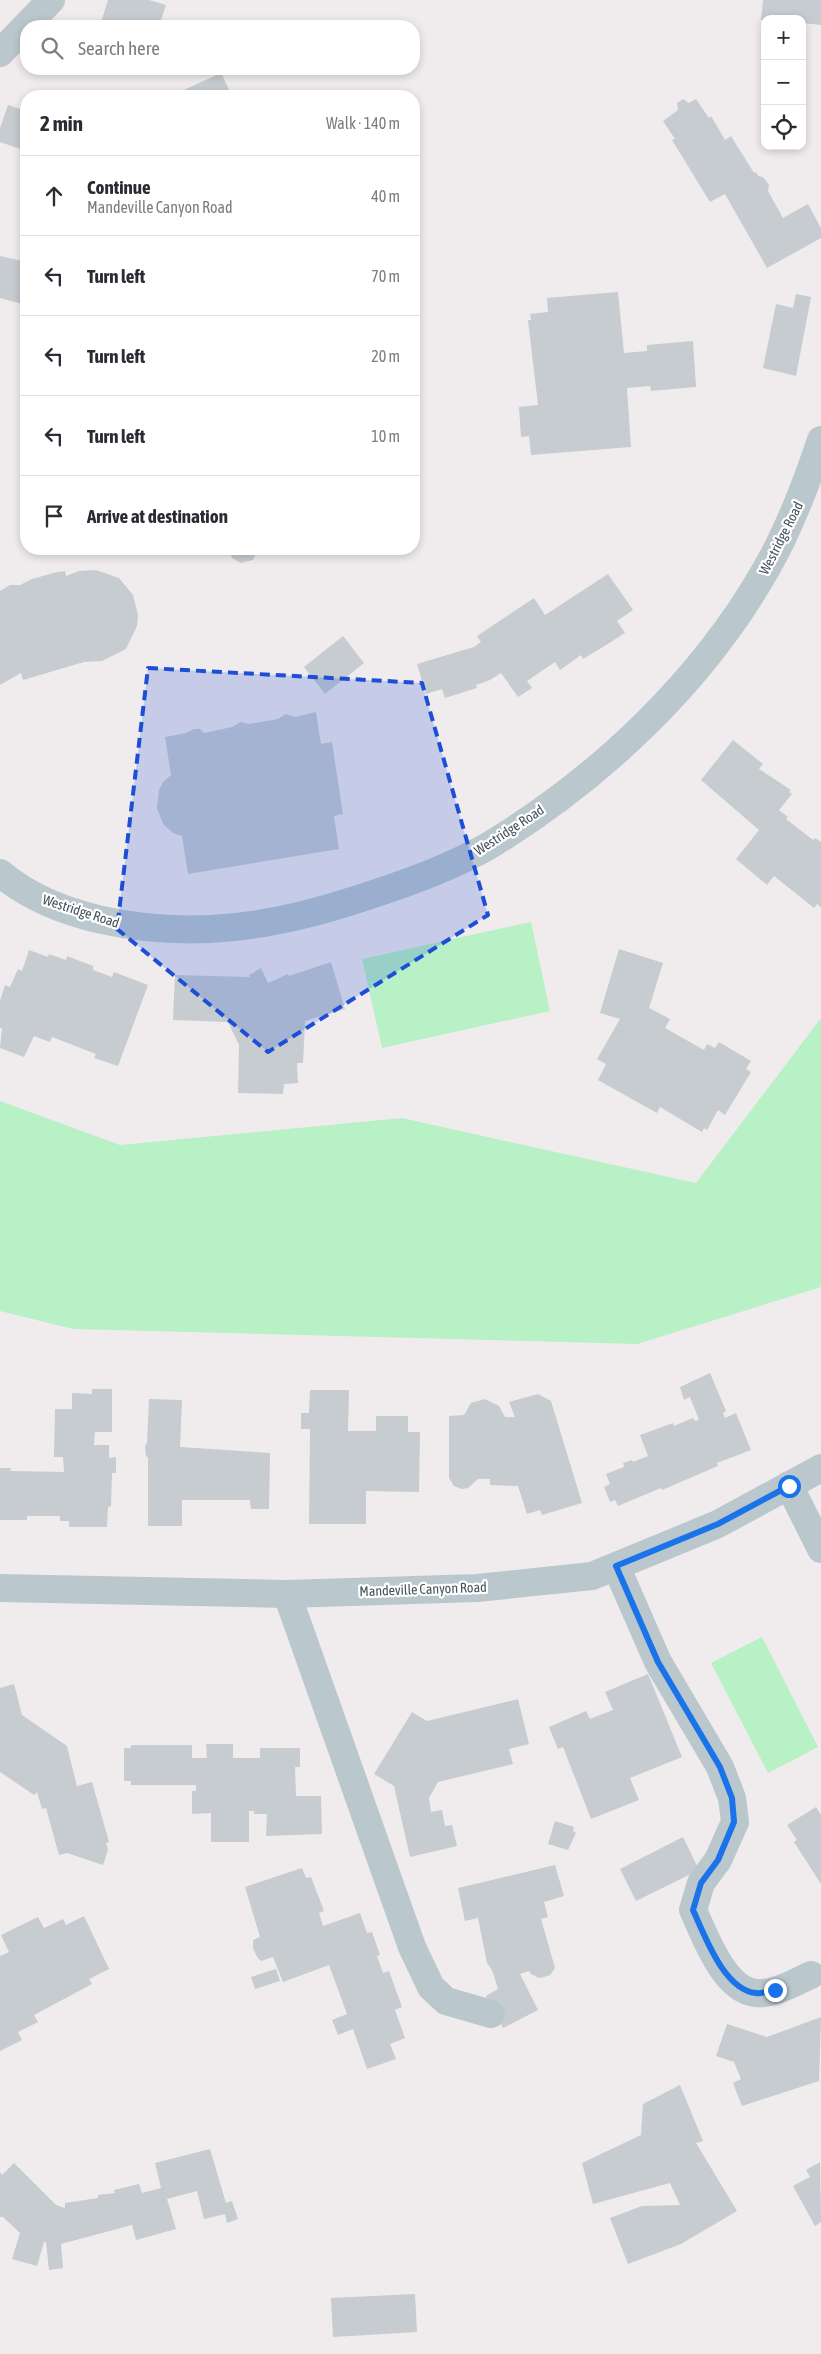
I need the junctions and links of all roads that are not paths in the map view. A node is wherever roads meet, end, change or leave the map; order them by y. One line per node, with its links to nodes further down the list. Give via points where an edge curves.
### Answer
1 (51, 0): 2 (street)
2 (32, 20)
3 (20, 32): 4 (street)
4 (0, 53)
5 (821, 440): 6 (street, Westridge Road, via 803,494 766,571 715,646 642,727 571,788 482,849 408,882 332,907 236,928 182,930 127,926 44,900 13,884)
6 (0, 872)
7 (821, 1468): 8 (street, Mandeville Canyon Road)
8 (789, 1486): 9 (street); 10 (street, Mandeville Canyon Road, via 718,1524)
9 (821, 1549)
10 (616, 1566): 12 (street, Mandeville Canyon Road, via 592,1576 477,1588); 13 (street, via 658,1662 720,1767 732,1798 734,1822 718,1860 701,1883 693,1910 712,1951 736,1986 756,1993 775,1990)
11 (0, 1588): 12 (street, Mandeville Canyon Road)
12 (287, 1594): 14 (street, via 412,1947 431,1987 446,2001)
13 (811, 1975)
14 (491, 2014)

